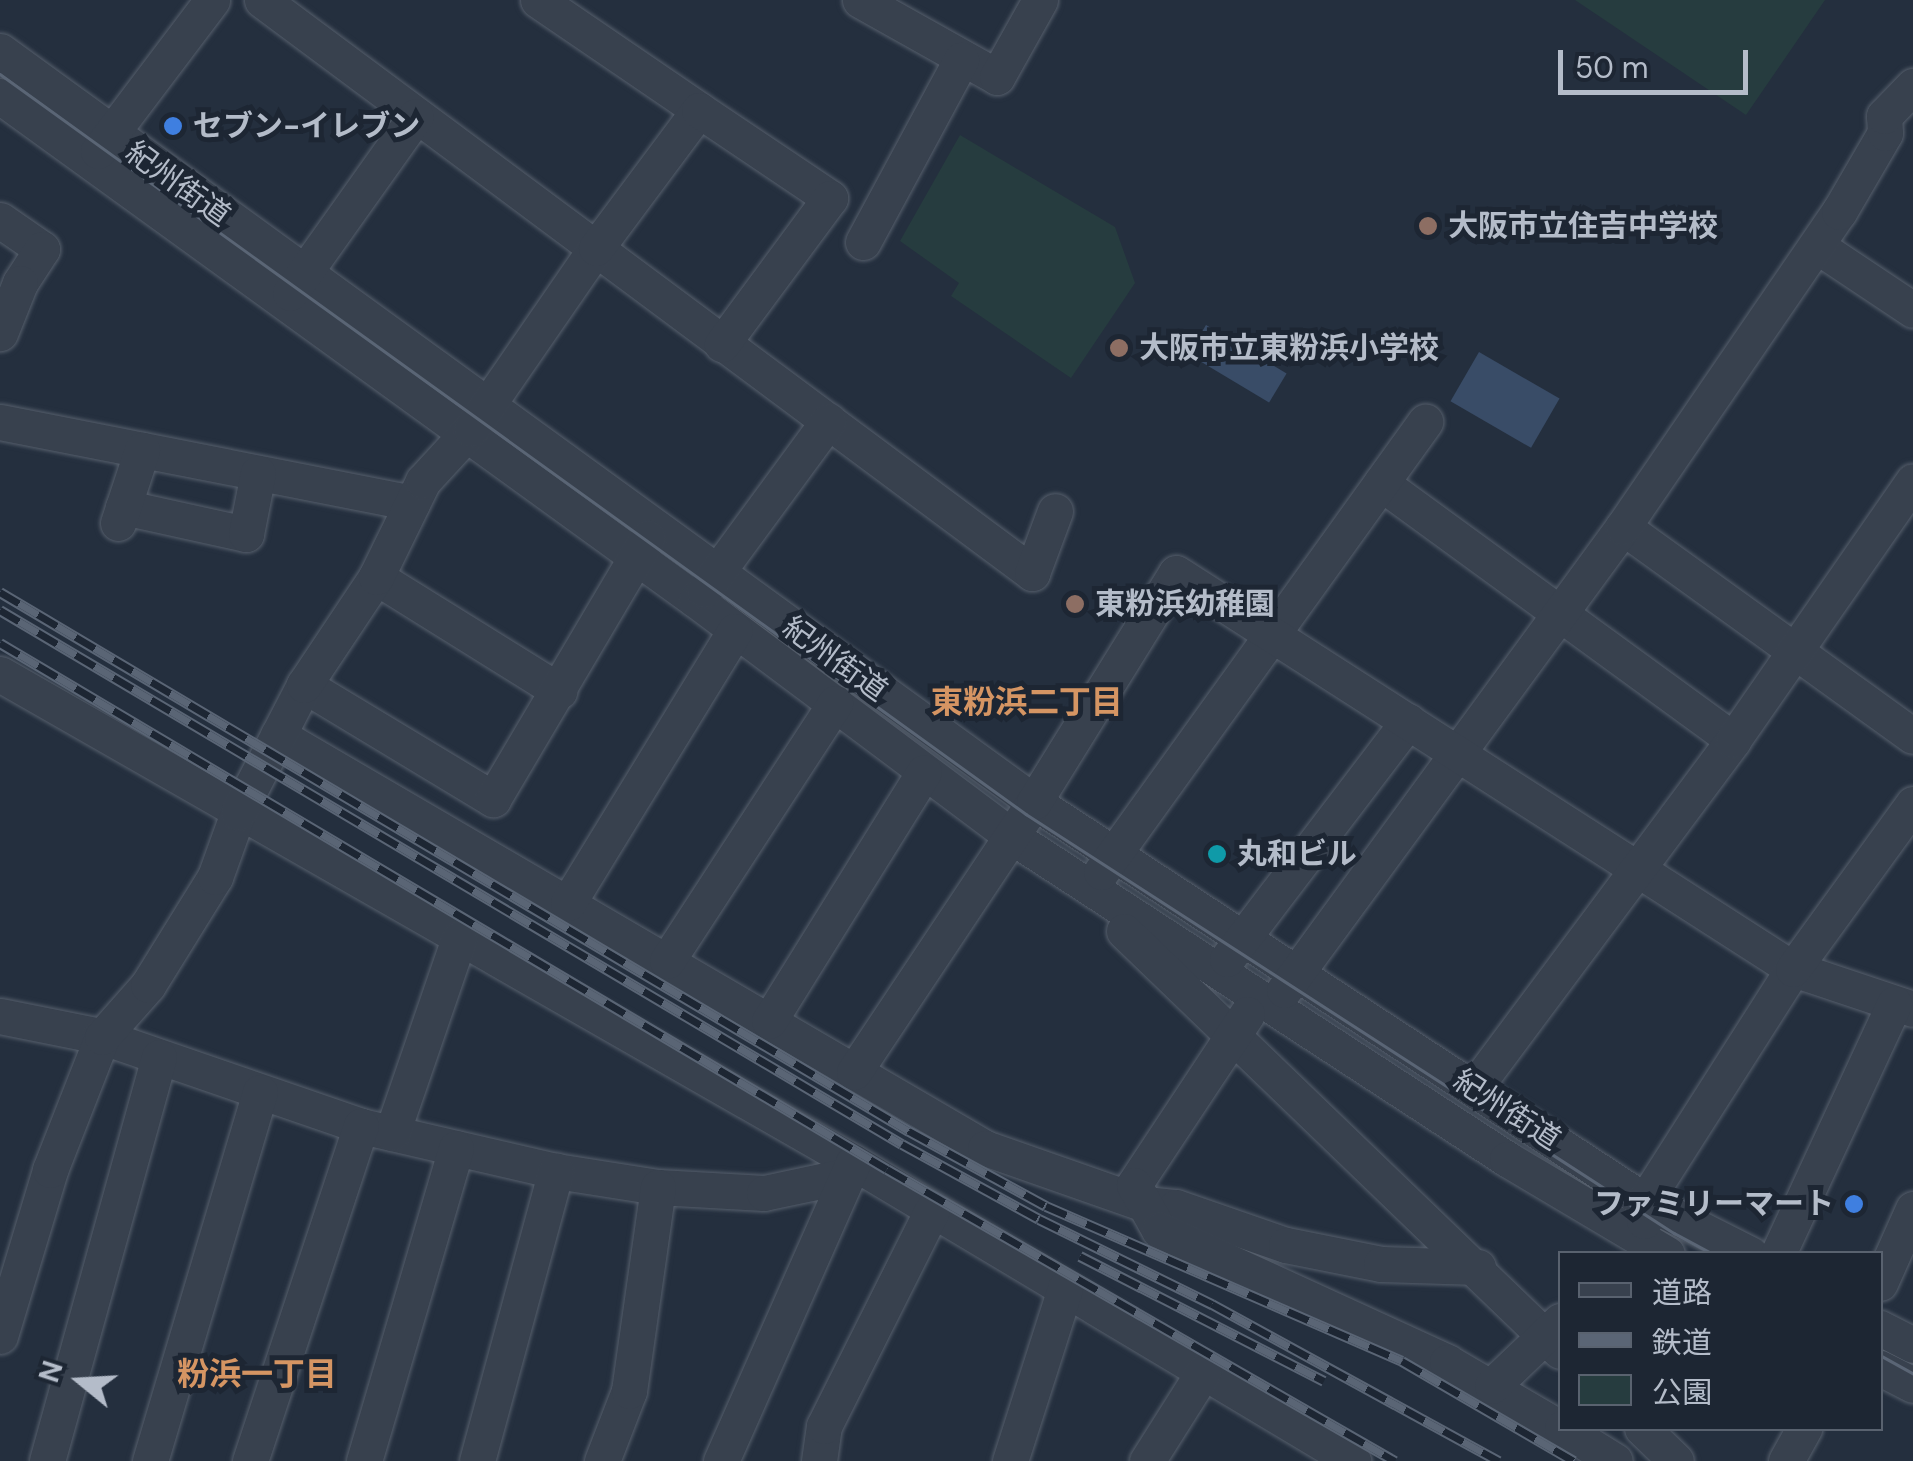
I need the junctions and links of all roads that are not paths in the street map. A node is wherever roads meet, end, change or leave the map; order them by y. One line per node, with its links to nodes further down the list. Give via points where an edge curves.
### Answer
1 (212, 0): 12 (street)
2 (262, 0): 11 (street)
3 (538, 0): 10 (street)
4 (860, 0): 7 (street)
5 (1040, 0): 7 (street, via 997,77)
6 (0, 51): 12 (street, 紀州街道)
7 (960, 60): 14 (street)
8 (1913, 86): 15 (street, via 1884,116 1885,133)
9 (0, 96): 12 (street, 紀州街道)
10 (700, 110): 16 (street); 20 (street, via 830,198)
11 (416, 116): 16 (street); 17 (street)
12 (100, 148): 17 (street, 紀州街道)
13 (0, 220): 19 (street, via 42,249)
14 (863, 242)
15 (1817, 246): 18 (street); 32 (street)
16 (596, 248): 20 (street); 21 (street)
17 (293, 288): 21 (street, 紀州街道); 25 (street, 紀州街道)
18 (1913, 310)
19 (0, 333)
20 (722, 344): 22 (street)
21 (487, 406): 25 (street); 33 (street, 紀州街道)
22 (828, 421): 31 (street, via 1032,573); 35 (street)
23 (0, 422): 26 (street)
24 (1425, 422): 29 (street)
25 (465, 434): 30 (street); 33 (street, 紀州街道)
26 (142, 450): 27 (street); 27 (street, via 120,515 246,534)
27 (258, 472): 30 (street)
28 (1913, 481): 39 (street)
29 (1381, 483): 36 (street); 38 (street)
30 (412, 502): 34 (street)
31 (1055, 511)
32 (1623, 527): 36 (street); 39 (street)
33 (644, 543): 35 (street, 紀州街道); 42 (street)
34 (376, 577): 41 (street); 42 (street)
35 (706, 587): 37 (street, 紀州街道); 50 (street, 紀州街道)
36 (1558, 612): 47 (street); 48 (street)
37 (735, 630): 43 (street, 紀州街道); 57 (street)
38 (1272, 633): 44 (street); 50 (street, via 1176,574); 54 (street)
39 (1797, 652): 46 (street); 47 (street)
40 (0, 674): 52 (street)
41 (304, 684): 42 (street, via 493,799); 45 (street)
42 (559, 691)
43 (835, 703): 49 (street, 紀州街道); 60 (street)
44 (1408, 721): 48 (street); 59 (street)
45 (278, 735): 52 (street); 57 (street)
46 (1913, 736)
47 (1733, 740): 55 (street)
48 (1456, 751): 55 (street); 61 (street)
49 (924, 772): 53 (street, 紀州街道); 67 (street)
50 (1034, 802): 53 (street); 54 (street, 紀州街道)
51 (1913, 804): 62 (street)
52 (238, 813): 58 (street); 69 (street, via 215,877 148,986)
53 (1011, 836): 56 (street, 紀州街道); 71 (street)
54 (1114, 854): 56 (street); 59 (street, 紀州街道)
55 (1638, 868): 62 (street); 72 (street)
56 (1084, 886): 63 (street, 紀州街道); 68 (street)
57 (568, 903): 60 (street)
58 (459, 938): 74 (street); 76 (street)
59 (1242, 940): 61 (street, 紀州街道); 63 (street)
60 (667, 960): 67 (street)
61 (1288, 969): 64 (street); 72 (street, 紀州街道)
62 (1793, 969): 65 (street); 79 (street)
63 (1218, 972): 64 (street, 紀州街道)
64 (1264, 1003): 68 (street); 84 (street, 紀州街道)
65 (1904, 1006): 86 (street)
66 (0, 1016): 69 (street)
67 (769, 1022): 71 (street)
68 (1234, 1033): 80 (street, via 1134,1186); 87 (street)
69 (102, 1037): 70 (street); 91 (street, via 50,1170)
70 (159, 1056): 73 (street); 102 (street)
71 (854, 1072): 80 (street, via 985,1148)
72 (1474, 1088): 79 (street, 紀州街道)
73 (260, 1092): 74 (street); 103 (street)
74 (377, 1130): 75 (street); 104 (street)
75 (456, 1148): 77 (street); 105 (street)
76 (849, 1169): 78 (street, via 764,1193); 82 (street); 108 (street)
77 (556, 1171): 78 (street); 106 (street)
78 (658, 1187): 107 (street, via 629,1391)
79 (1645, 1201): 84 (street); 85 (street, 紀州街道)
80 (1145, 1204): 87 (street, via 1381,1264); 97 (street, via 1159,1230)
81 (1913, 1209): 83 (street)
82 (932, 1210): 89 (street); 109 (street, via 824,1426)
83 (1905, 1247): 88 (street)
84 (1647, 1249)
85 (1744, 1251)
86 (1780, 1251)
87 (1478, 1267): 92 (street)
88 (1883, 1278)
89 (1065, 1289): 95 (street); 110 (street)
90 (1883, 1330): 93 (street)
91 (0, 1336)
92 (1555, 1336): 97 (street)
93 (1913, 1345)
94 (1883, 1370): 96 (street)
95 (1204, 1371): 111 (street); 112 (street)
96 (1913, 1385)
97 (1492, 1386): 98 (street)
98 (1558, 1426)
99 (1566, 1431): 113 (street)
100 (1645, 1431): 114 (street)
101 (1802, 1431): 115 (street)
102 (47, 1461)
103 (150, 1461)
104 (250, 1461)
105 (364, 1461)
106 (476, 1461)
107 (602, 1461)
108 (721, 1461)
109 (819, 1461)
110 (1010, 1461)
111 (1147, 1461)
112 (1353, 1461)
113 (1616, 1461)
114 (1676, 1461)
115 (1786, 1461)

